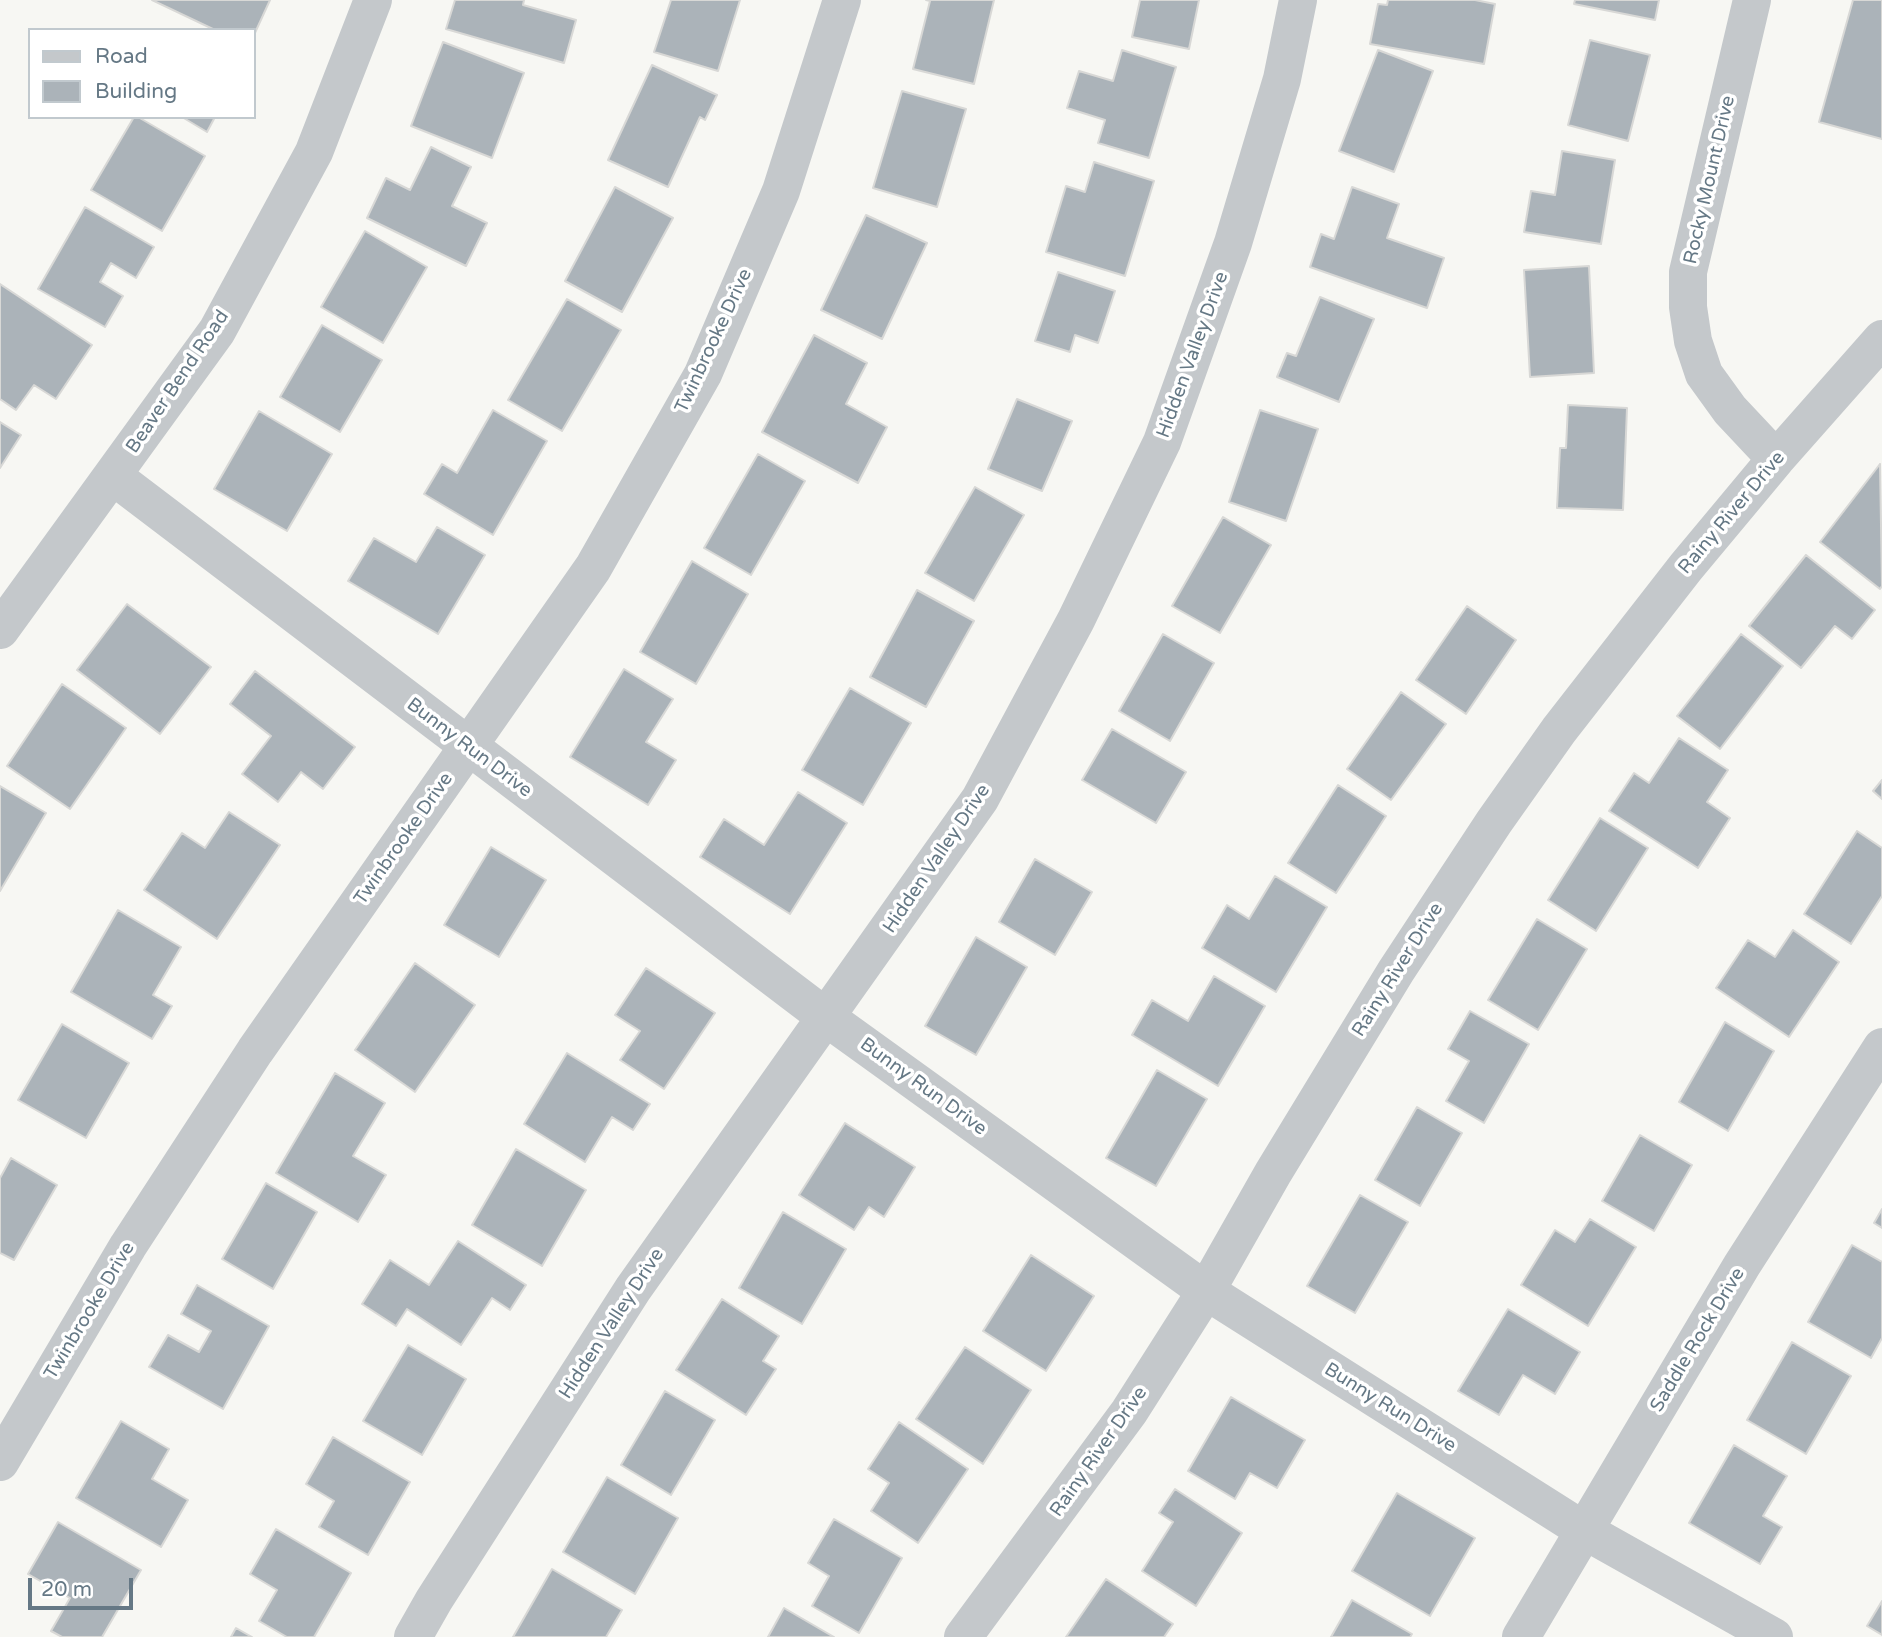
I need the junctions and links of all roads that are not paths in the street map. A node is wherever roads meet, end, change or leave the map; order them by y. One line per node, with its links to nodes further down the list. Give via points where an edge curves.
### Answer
1 (373, 0): 7 (street, Beaver Bend Road, via 314,152 217,331)
2 (842, 0): 9 (street, Twinbrooke Drive, via 781,191 703,374 593,568)
3 (1298, 0): 10 (street, Hidden Valley Drive, via 1282,79 1233,243 1162,442 1076,620 980,799)
4 (1752, 0): 6 (street, Rocky Mount Drive, via 1688,272 1688,307 1704,374)
5 (1882, 339): 6 (street, Rainy River Drive)
6 (1776, 460): 12 (street, Rainy River Drive, via 1686,567 1494,822 1388,983)
7 (113, 476): 8 (street, Beaver Bend Road); 9 (street, Bunny Run Drive)
8 (0, 630)
9 (469, 748): 10 (street, Bunny Run Drive); 13 (street, Twinbrooke Drive, via 254,1051 128,1246)
10 (827, 1018): 12 (street, Bunny Run Drive); 15 (street, Hidden Valley Drive, via 633,1289)
11 (1882, 1047): 14 (street, Saddle Rock Drive, via 1742,1265)
12 (1206, 1291): 14 (street, Bunny Run Drive); 16 (street, Rainy River Drive, via 1129,1412)
13 (0, 1462)
14 (1585, 1531): 17 (street, Saddle Rock Drive); 18 (street, Bunny Run Drive)
15 (413, 1637)
16 (963, 1637)
17 (1521, 1637)
18 (1774, 1637)

